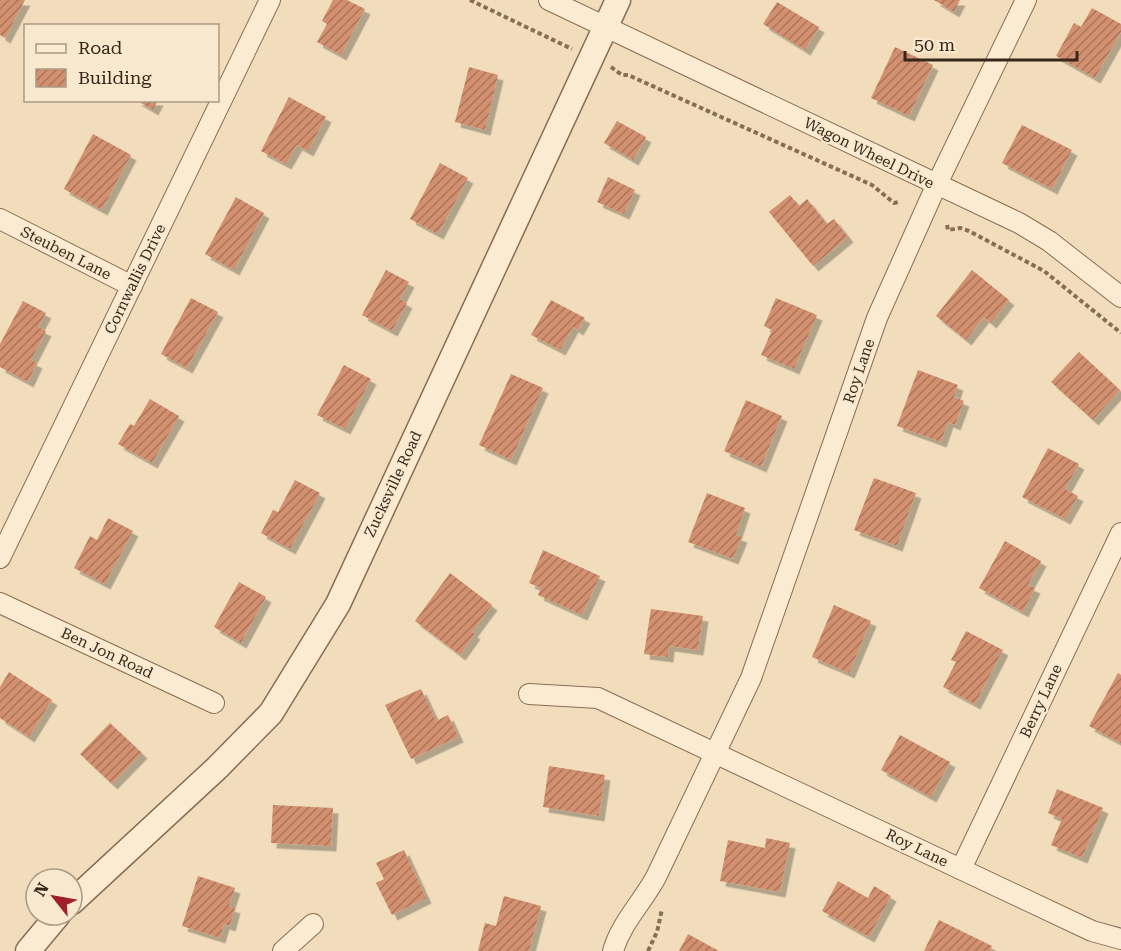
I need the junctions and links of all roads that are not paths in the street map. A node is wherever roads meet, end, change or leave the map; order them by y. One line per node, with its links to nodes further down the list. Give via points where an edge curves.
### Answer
1 (270, 0): 8 (street, Cornwallis Drive)
2 (549, 0): 5 (street, Wagon Wheel Drive)
3 (618, 0): 5 (street, Zucksville Road)
4 (1026, 0): 6 (street, Roy Lane)
5 (606, 26): 6 (street, Wagon Wheel Drive); 17 (street, Zucksville Road, via 338,604 310,651 271,713)
6 (936, 186): 9 (street, Wagon Wheel Drive, via 1037,233); 15 (street, Roy Lane, via 877,318 751,678)
7 (0, 219): 8 (street, Steuben Lane)
8 (132, 286): 11 (street, Cornwallis Drive)
9 (1121, 297)
10 (1121, 532): 16 (street, Berry Lane)
11 (0, 558)
12 (0, 603): 14 (street, Ben Jon Road)
13 (529, 694): 15 (street, via 598,698)
14 (214, 703)
15 (716, 751): 16 (street, Roy Lane); 23 (street, Roy Lane, via 656,877 619,930)
16 (962, 869): 20 (street, Roy Lane, via 1092,931)
17 (84, 891)
18 (313, 924): 22 (street)
19 (48, 927): 21 (street)
20 (1121, 939)
21 (28, 951)
22 (283, 951)
23 (613, 951)

